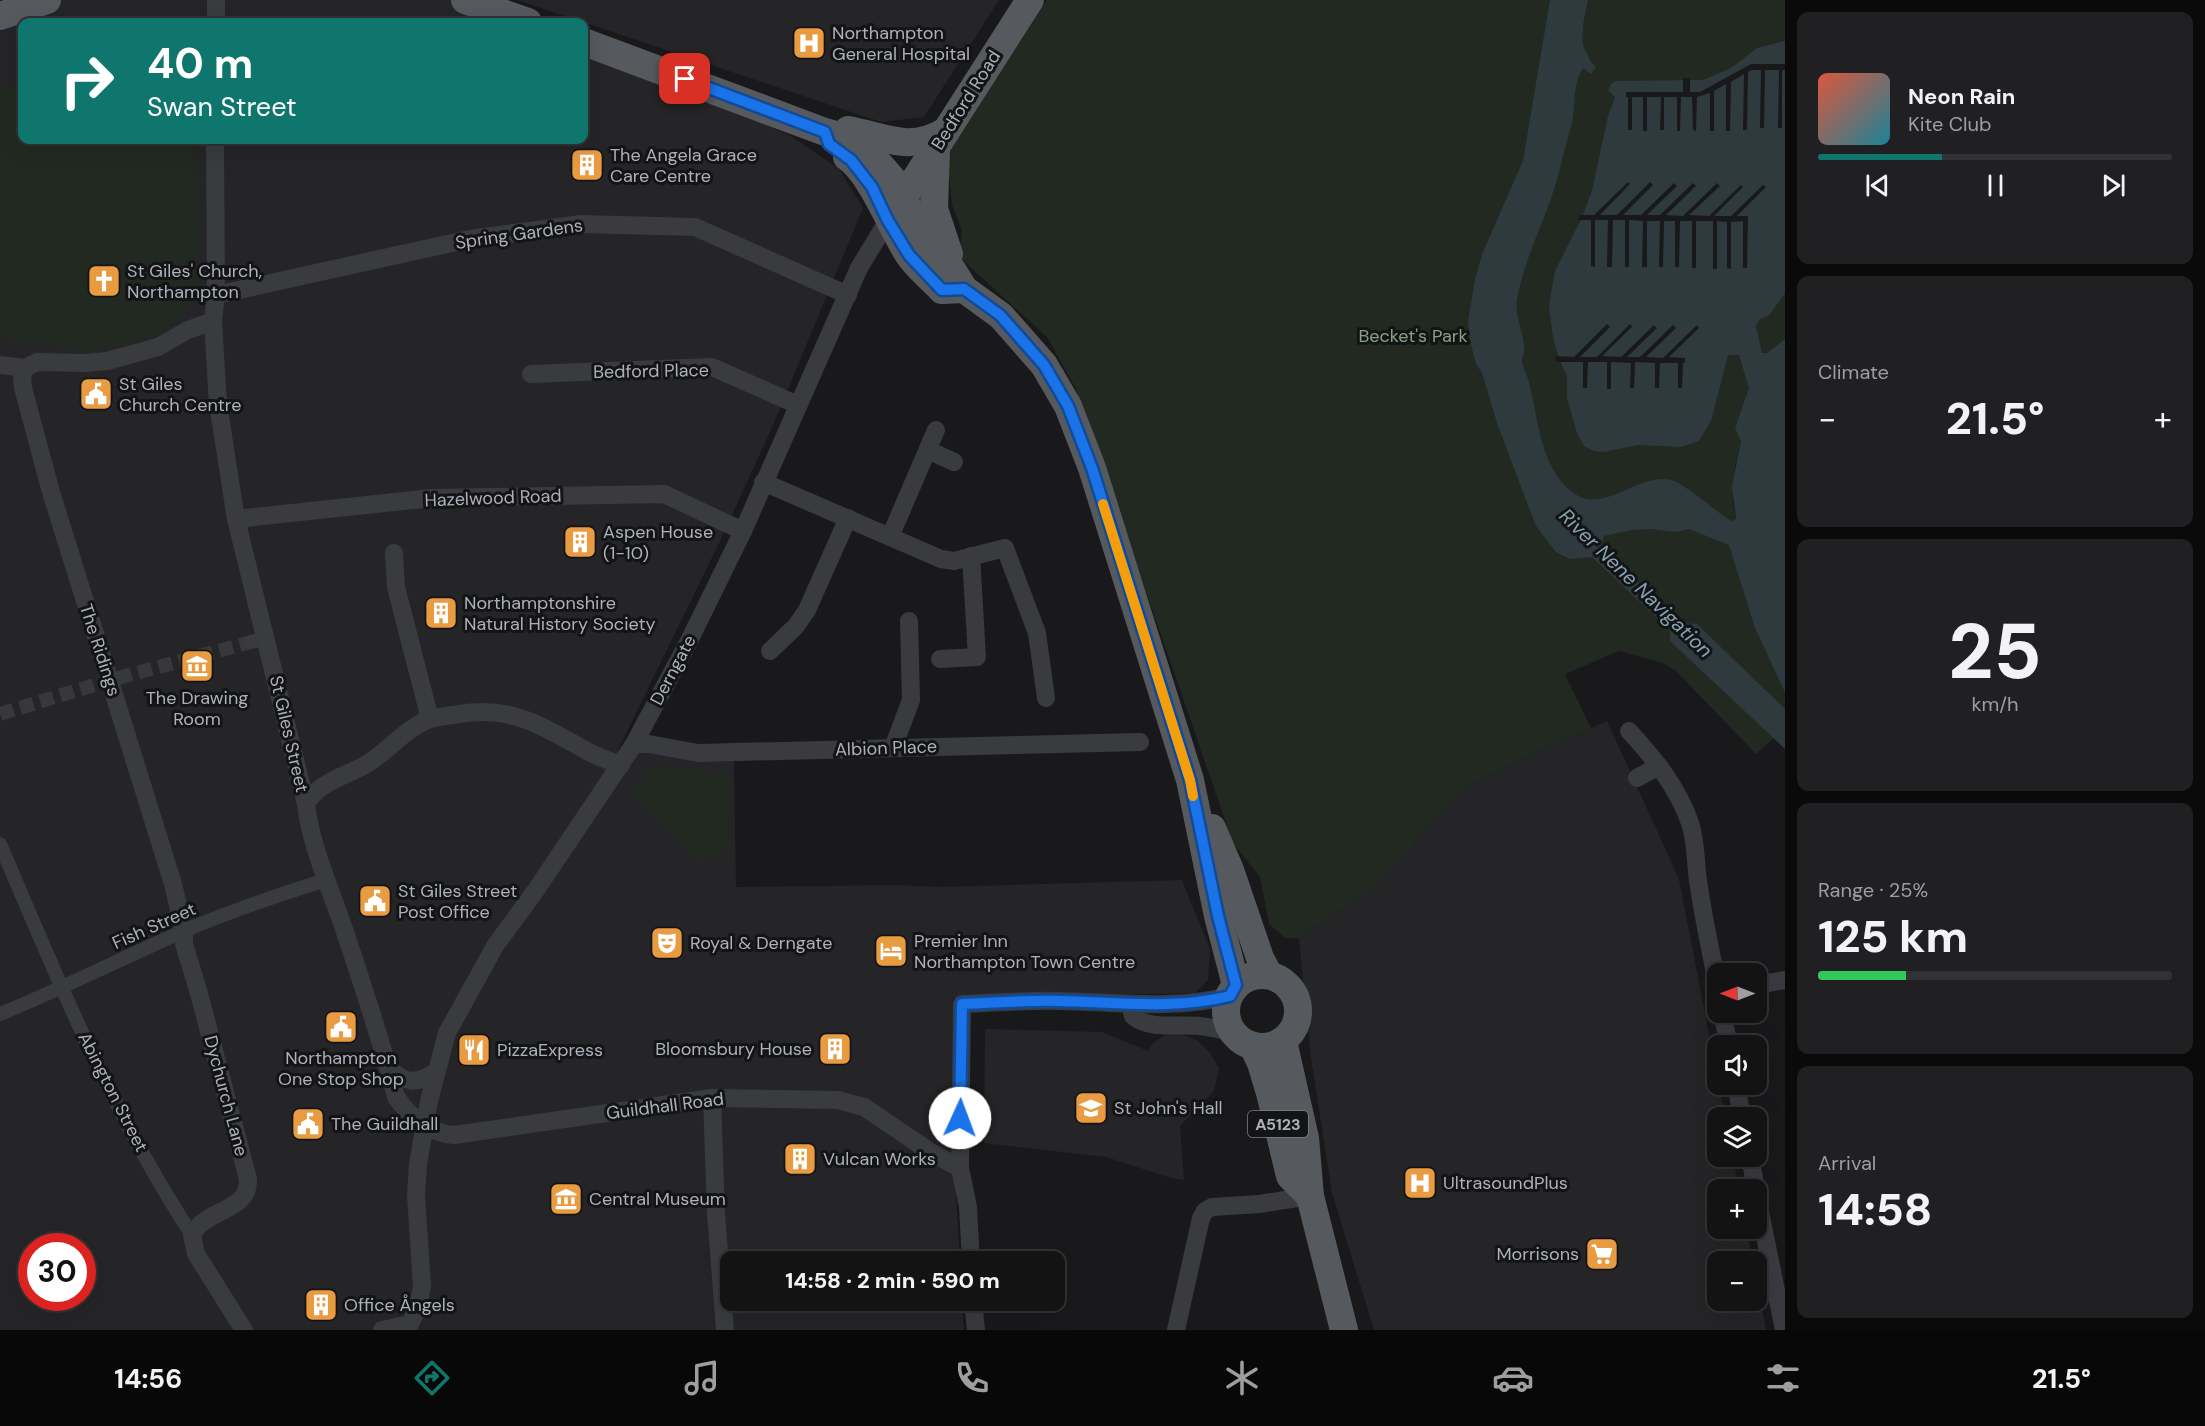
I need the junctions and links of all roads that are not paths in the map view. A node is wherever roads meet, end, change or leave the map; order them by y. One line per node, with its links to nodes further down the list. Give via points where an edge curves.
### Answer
1 (47, 0): 5 (main road)
2 (216, 0): 6 (street)
3 (465, 0): 7 (main road)
4 (1030, 0): 10 (main road, Bedford Road)
5 (0, 16)
6 (216, 18)
7 (517, 18)
8 (588, 43): 9 (main road)
9 (825, 132): 10 (main road, via 849,130 898,143); 12 (main road, via 853,140 893,180)
10 (941, 140): 12 (main road, Bedford Road); 13 (main road, via 934,209)
11 (215, 144): 14 (street, St Giles Street)
12 (895, 210): 13 (main road, via 909,255 942,290); 15 (street, Derngate, via 859,268)
13 (958, 280): 43 (main road, via 1000,315 1044,365 1068,406 1092,468)
14 (216, 295): 15 (street, Spring Gardens, via 471,239 581,224 695,227); 16 (street, St Giles Street)
15 (848, 295): 20 (street, Derngate)
16 (213, 321): 18 (street, via 158,347 123,357 84,363 37,362); 26 (street, St Giles Street, via 218,404)
17 (0, 365): 18 (street)
18 (25, 368): 47 (street, The Ridings, via 22,388 45,470 173,884)
19 (531, 374): 20 (street, Bedford Place, via 712,367)
20 (798, 405): 24 (street, Derngate)
21 (936, 430): 22 (street)
22 (928, 450): 23 (street); 28 (street)
23 (954, 462)
24 (763, 482): 25 (street); 27 (street, Derngate)
25 (848, 518): 28 (street); 32 (street, via 807,610)
26 (236, 519): 27 (street, Hazelwood Road, via 432,498 664,494); 44 (street, St Giles Street, via 259,640)
27 (743, 531): 38 (street, Derngate)
28 (890, 537): 30 (street, via 941,559 954,561)
29 (394, 553): 35 (street, via 396,588)
30 (971, 556): 33 (street, via 977,657); 34 (street, via 1005,548 1037,633)
31 (909, 621): 39 (street, via 911,700)
32 (770, 651)
33 (940, 659)
34 (1046, 698)
35 (430, 719): 40 (street, via 498,712 558,733 589,753); 44 (street, via 368,764 321,787)
36 (1629, 731): 41 (street)
37 (1140, 742): 39 (street, Albion Place)
38 (634, 744): 39 (street, Albion Place, via 698,753); 40 (street, Derngate)
39 (893, 748)
40 (621, 765): 59 (street, Derngate, via 495,946 447,1033)
41 (1659, 766): 42 (street); 48 (street, via 1685,810 1695,843)
42 (1637, 778)
43 (1190, 780): 49 (main road, via 1230,870); 53 (main road)
44 (306, 804): 46 (street, St Giles Street)
45 (0, 844): 52 (street, Abington Street)
46 (327, 880): 47 (street, Fish Street); 58 (street, St Giles Street)
47 (184, 931): 52 (street, Fish Street); 64 (street, Dychurch Lane, via 184,944 248,1179 248,1190 236,1203 202,1221)
48 (1714, 963)
49 (1269, 975): 53 (main road, via 1251,976); 57 (main road, via 1287,983 1299,1007 1295,1026)
50 (1785, 980): 51 (street)
51 (1767, 984)
52 (62, 988): 55 (street, Fish Street); 64 (street, Abington Street, via 123,1116)
53 (1233, 990): 54 (street, via 1204,1003); 56 (main road, via 1226,1020)
54 (1130, 1005): 56 (street, via 1133,1016 1142,1021 1161,1026 1199,1026); 62 (street, via 1058,1001 962,1004)
55 (0, 1014)
56 (1243, 1039): 57 (main road, via 1266,1047); 63 (main road, A5123, via 1261,1064 1290,1176)
57 (1283, 1041): 63 (main road, A5123, via 1307,1150)
58 (389, 1068): 59 (street, via 412,1082); 61 (street, St Giles Street, via 396,1096 412,1117)
59 (437, 1071): 61 (street, Derngate)
60 (712, 1098): 61 (street, Guildhall Road, via 454,1135); 62 (street, Guildhall Road, via 838,1100 864,1107); 66 (street)
61 (425, 1126): 71 (street, Derngate, via 416,1194 422,1286)
62 (960, 1168): 67 (street, via 968,1207)
63 (1310, 1196): 76 (street, via 1205,1211); 77 (main road, A5123)
64 (192, 1235): 72 (street, Abington Street, via 196,1254)
65 (1767, 1237): 68 (street)
66 (722, 1251)
67 (970, 1251)
68 (1781, 1295): 78 (street)
69 (726, 1311): 74 (street)
70 (974, 1311): 75 (street)
71 (412, 1325): 73 (street)
72 (244, 1330)
73 (382, 1330)
74 (725, 1330)
75 (976, 1330)
76 (1176, 1330)
77 (1344, 1330)
78 (1784, 1330)

